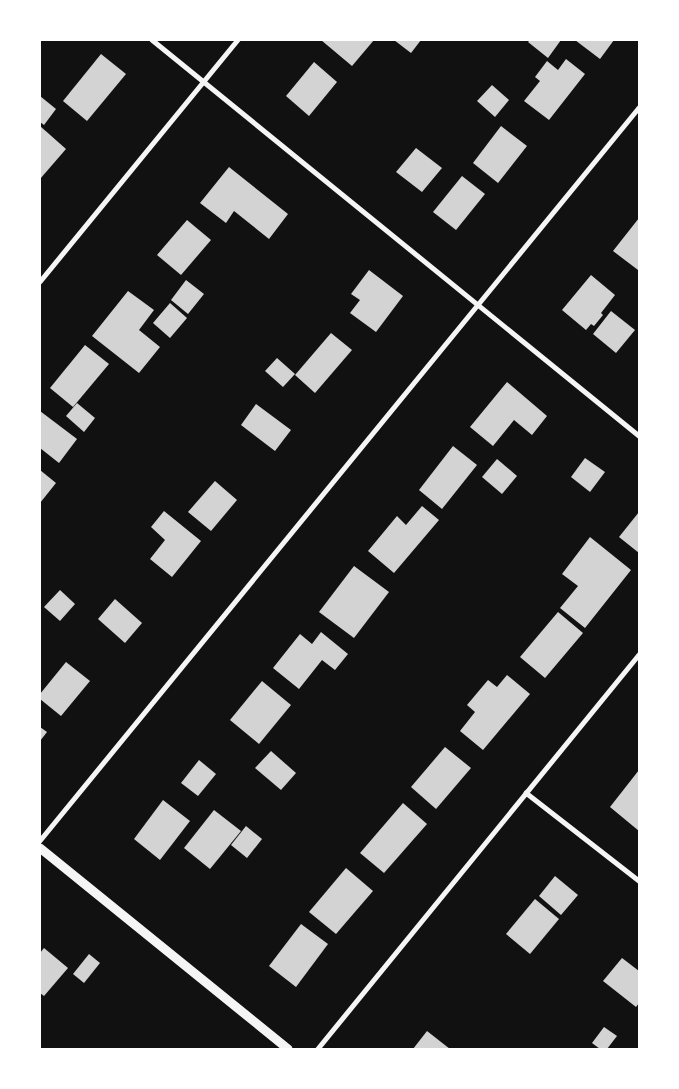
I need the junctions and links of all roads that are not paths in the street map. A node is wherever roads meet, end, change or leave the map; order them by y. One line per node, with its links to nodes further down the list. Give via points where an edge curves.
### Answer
1 (152, 40): 3 (street)
2 (238, 40): 3 (street)
3 (203, 82): 5 (street); 6 (street)
4 (639, 108): 6 (street)
5 (40, 282)
6 (477, 305): 7 (street); 10 (street)
7 (639, 436)
8 (639, 655): 9 (street)
9 (526, 792): 12 (street); 14 (street)
10 (40, 841)
11 (40, 848): 13 (street)
12 (639, 881)
13 (288, 1049)
14 (318, 1049)

